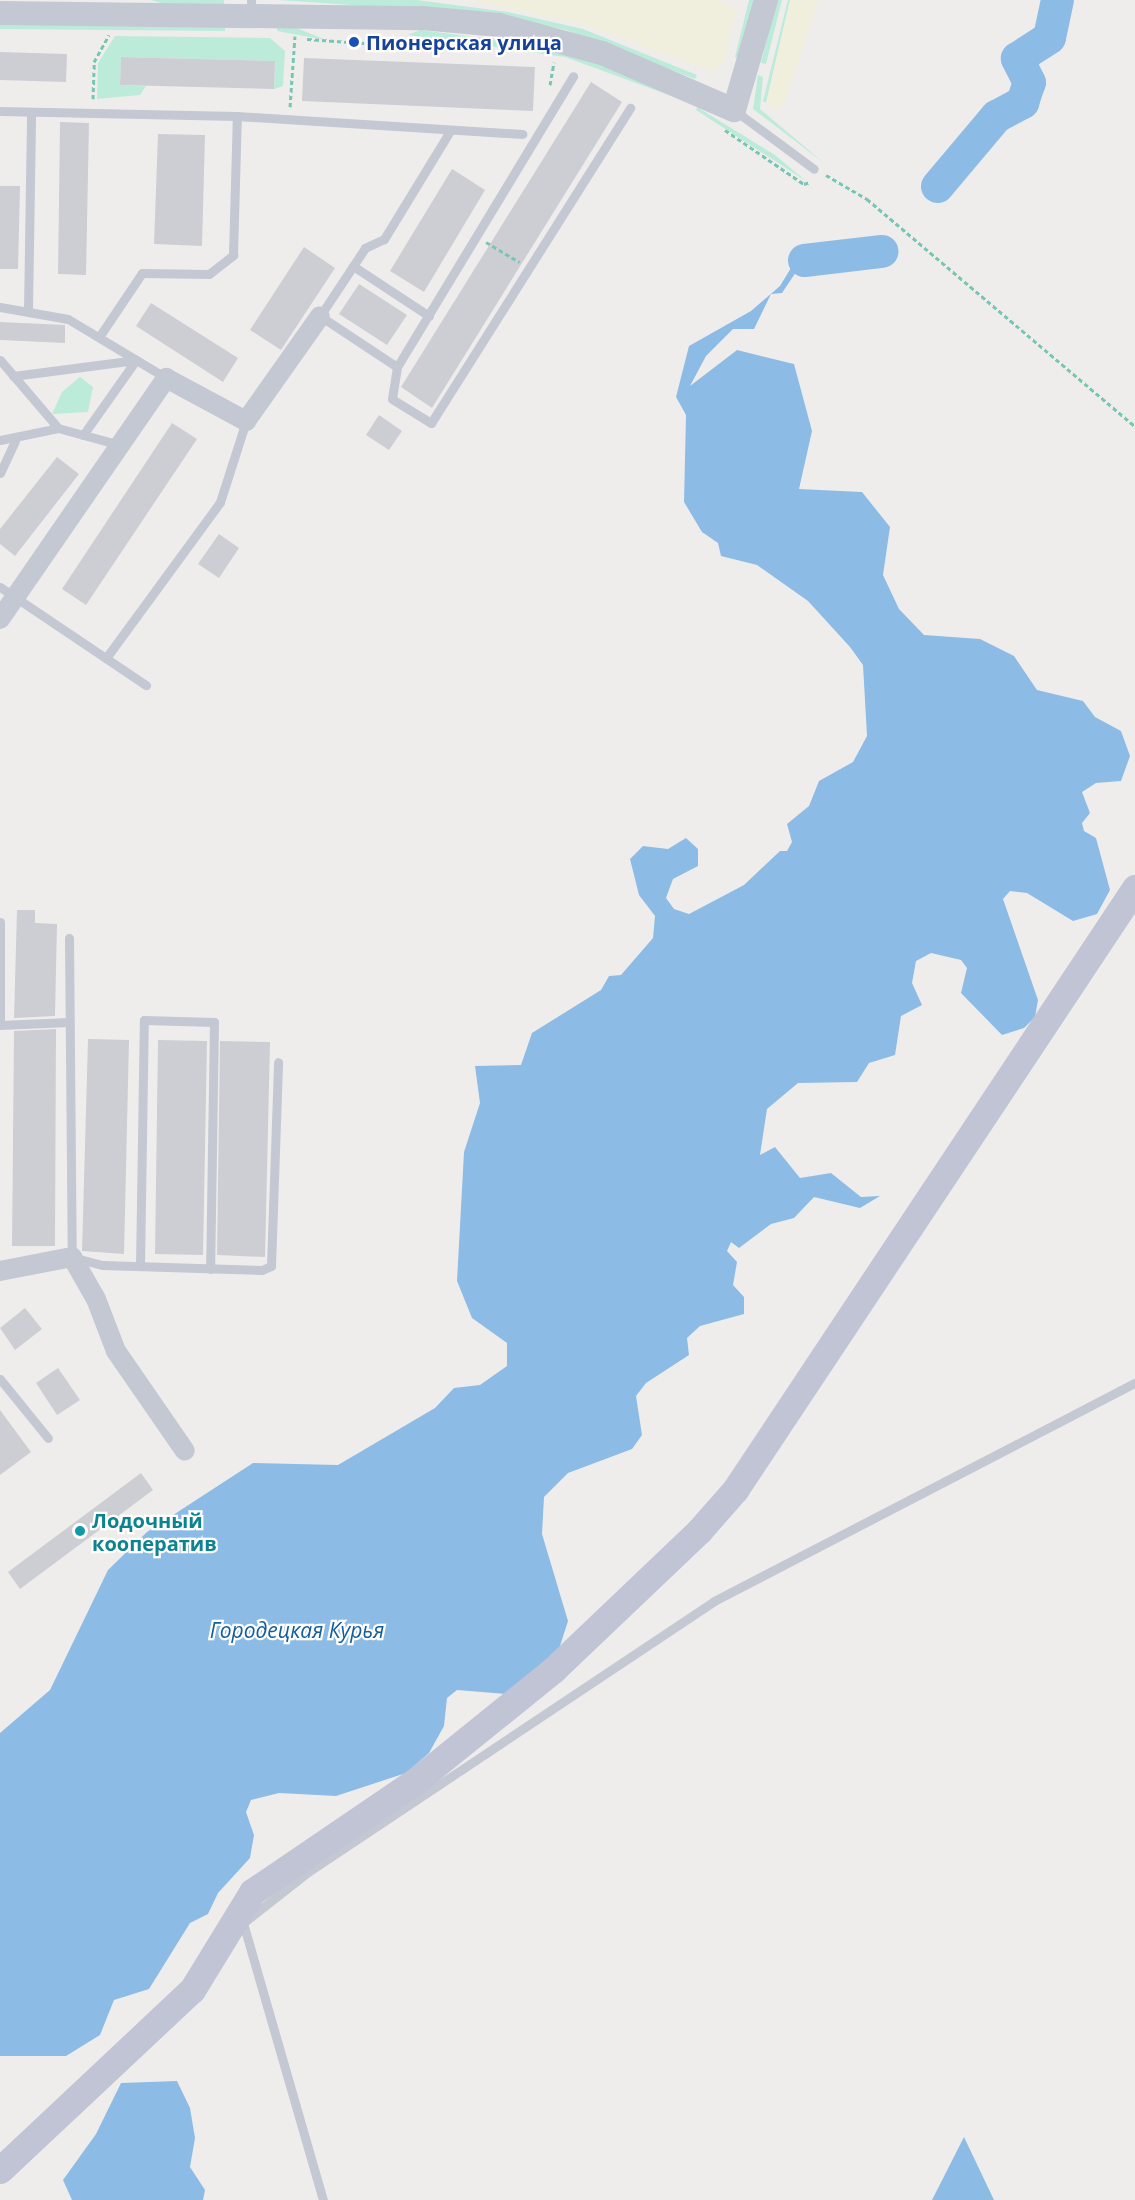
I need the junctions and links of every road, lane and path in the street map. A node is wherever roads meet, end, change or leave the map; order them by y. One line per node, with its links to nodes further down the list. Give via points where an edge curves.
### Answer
1 (766, 0): 14 (street)
2 (251, 8): 3 (street); 14 (street, via 499,26 602,53)
3 (0, 13)
4 (110, 33): 12 (path, via 94,62)
5 (287, 35): 6 (path, via 378,45)
6 (414, 38)
7 (543, 56): 8 (path, via 577,64)
8 (573, 76): 18 (lane)
9 (630, 108): 20 (lane)
10 (0, 111): 11 (lane)
11 (31, 112): 12 (lane); 22 (lane)
12 (93, 113): 13 (lane)
13 (237, 116): 15 (lane); 25 (lane, via 233,255 209,274 142,273)
14 (724, 117): 17 (lane); 32 (path, via 804,184 832,177 867,198)
15 (450, 131): 16 (lane); 19 (lane, via 384,239 365,248)
16 (522, 134)
17 (814, 169)
18 (477, 236): 20 (path); 24 (lane)
19 (353, 266): 23 (lane); 24 (lane)
20 (529, 268): 28 (lane, via 431,423 392,399)
21 (0, 307): 22 (lane)
22 (28, 310): 25 (lane, via 68,319)
23 (320, 316): 28 (lane); 31 (street)
24 (429, 316): 28 (lane)
25 (99, 338): 27 (lane)
26 (0, 360): 29 (lane)
27 (136, 360): 29 (lane); 30 (lane); 34 (lane)
28 (397, 367)
29 (14, 376): 33 (lane)
30 (166, 378): 31 (street); 37 (street)
31 (246, 421): 42 (lane, via 220,502)
32 (1135, 426)
33 (58, 428): 34 (lane); 36 (lane)
34 (83, 435): 37 (lane)
35 (0, 440): 36 (lane)
36 (15, 441): 38 (lane)
37 (122, 446): 40 (street)
38 (0, 473)
39 (0, 587): 40 (lane)
40 (16, 599): 41 (street); 42 (lane)
41 (0, 619)
42 (106, 658): 43 (lane)
43 (146, 685)
44 (1135, 888): 59 (main road, via 735,1490 699,1531 544,1677 418,1779 252,1892 192,1990)
45 (0, 922): 47 (lane)
46 (69, 938): 48 (lane)
47 (0, 1021): 48 (lane); 49 (lane)
48 (69, 1022): 51 (lane, via 73,1039)
49 (0, 1026)
50 (278, 1062): 53 (lane, via 276,1256 262,1270)
51 (72, 1257): 52 (lane); 54 (street); 58 (street, via 96,1299 116,1351)
52 (141, 1266): 53 (lane); 53 (lane, via 144,1020 214,1022)
53 (210, 1269)
54 (0, 1271)
55 (0, 1379): 57 (lane)
56 (1135, 1383): 60 (lane, via 714,1601 308,1872 243,1923)
57 (48, 1438)
58 (185, 1452)
59 (0, 2170)
60 (323, 2200)

